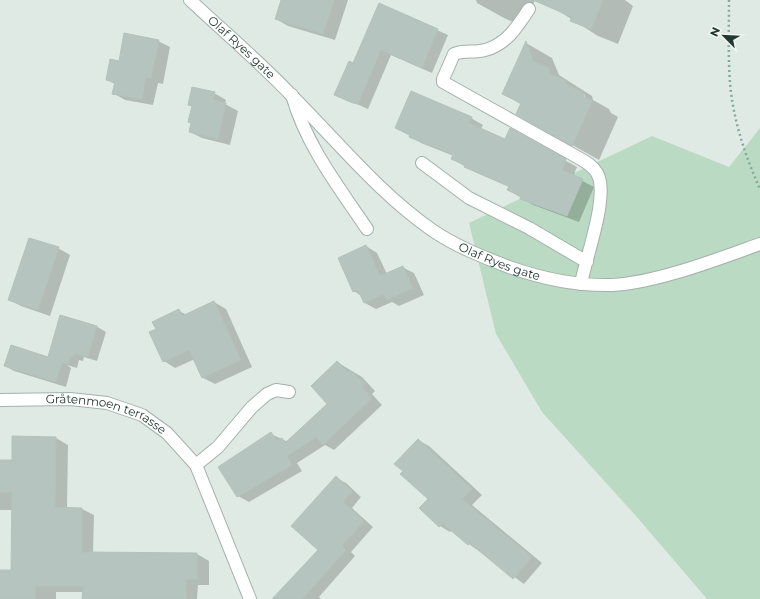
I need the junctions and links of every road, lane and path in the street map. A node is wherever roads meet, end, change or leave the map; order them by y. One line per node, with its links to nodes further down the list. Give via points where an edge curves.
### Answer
1 (190, 0): 4 (street, Olaf Ryes gate)
2 (729, 0): 6 (path, via 732,99 736,121)
3 (530, 9): 9 (street, via 515,30 498,44 484,50 454,54 443,82 591,165 601,183 601,193)
4 (292, 95): 7 (street, via 312,146); 10 (street, Olaf Ryes gate, via 364,171 433,230 463,248 532,275)
5 (422, 163): 9 (street, via 469,198 529,228)
6 (760, 189)
7 (367, 229)
8 (760, 244): 10 (street, Olaf Ryes gate, via 651,278 614,285)
9 (587, 262): 10 (street)
10 (581, 284)
11 (289, 392): 13 (street, via 276,390 267,394 252,407 218,447)
12 (0, 400): 13 (street, Gråtenmoen terrasse, via 70,399 107,403 142,415 167,433)
13 (196, 465): 14 (street, Gråtenmoen terrasse)
14 (250, 599)

